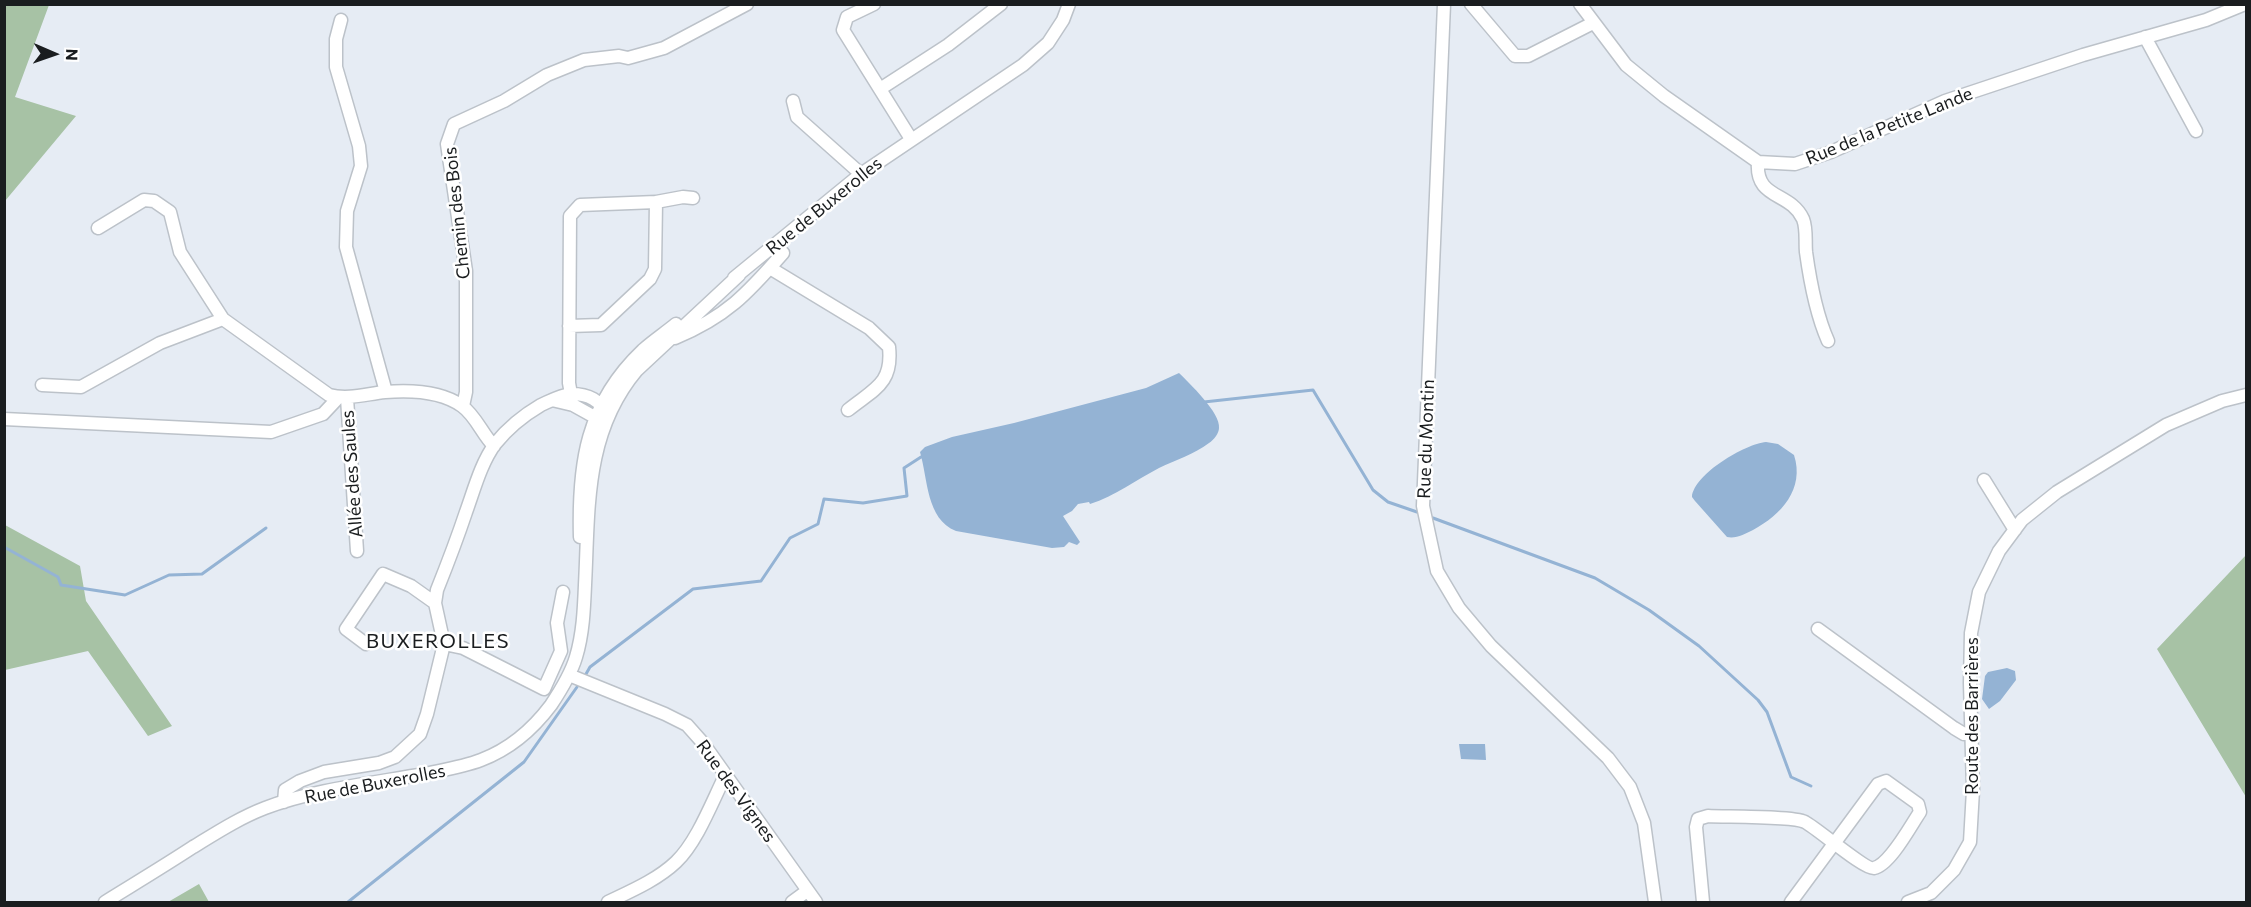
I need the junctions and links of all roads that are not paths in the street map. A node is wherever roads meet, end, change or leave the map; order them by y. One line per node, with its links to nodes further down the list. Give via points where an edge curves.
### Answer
1 (747, 4): 35 (street, Chemin des Bois, via 664,48 628,58 584,60 547,75 454,124 447,144 466,271)
2 (874, 4): 12 (street, via 847,17 843,30)
3 (1001, 4): 12 (street, via 948,45)
4 (1069, 4): 15 (street, Rue de Buxerolles, via 1048,43 1023,65)
5 (1444, 4): 58 (street, Rue du Montin, via 1423,506 1437,571 1459,608 1491,646 1608,758 1630,787 1644,823)
6 (1471, 4): 10 (street, via 1520,57)
7 (1580, 4): 10 (street)
8 (2245, 4): 11 (street, Rue de la Petite Lande)
9 (341, 20): 30 (street, via 336,67 361,166 347,211 346,247)
10 (1593, 23): 16 (street, via 1626,65)
11 (2145, 37): 14 (street); 16 (street, Rue de la Petite Lande, via 1945,101 1795,164)
12 (880, 89): 15 (street)
13 (793, 101): 17 (street, via 797,117)
14 (2196, 131)
15 (911, 139): 17 (street, Rue de Buxerolles)
16 (1758, 162): 27 (street, via 1759,182 1803,219 1811,280)
17 (861, 174): 23 (street, Rue de Buxerolles)
18 (693, 198): 19 (street, via 682,196)
19 (656, 202): 26 (street, via 655,269 650,279 600,326); 26 (street, via 580,205 570,216)
20 (98, 228): 25 (street, via 144,200 154,201 170,212 180,252)
21 (783, 253): 22 (street)
22 (770, 268): 24 (street); 36 (street, via 869,328 889,347 891,363 886,379)
23 (739, 274): 24 (street); 28 (street, Rue de Buxerolles); 37 (street, Rue de Buxerolles, via 644,350 623,372)
24 (751, 290): 28 (street, via 703,327)
25 (224, 319): 29 (street, via 160,343 81,387); 33 (street, via 329,395)
26 (569, 326): 31 (street)
27 (1828, 341)
28 (668, 342): 37 (street, Rue de Buxerolles, via 637,370)
29 (42, 385)
30 (386, 392): 33 (street); 35 (street, via 438,395)
31 (571, 394): 34 (street); 37 (street, via 594,399)
32 (2247, 395): 41 (street, Route des Barrières, via 2222,401 2166,425 2057,492)
33 (342, 398): 38 (street, via 323,414 271,432); 42 (street, Allée des Saules)
34 (552, 400): 37 (street, via 591,415); 39 (street, via 531,411)
35 (463, 406): 39 (street)
36 (848, 410)
37 (602, 412): 48 (street, Rue de Buxerolles, via 588,438 582,468 579,499 583,612 581,639)
38 (4, 419)
39 (494, 446): 44 (street, via 480,473)
40 (1984, 480): 41 (street)
41 (2015, 530): 49 (street, Route des Barrières, via 1979,592 1971,633)
42 (357, 551)
43 (563, 592): 47 (street, via 557,623 561,651 544,689 463,648)
44 (435, 603): 46 (street, via 383,573 346,628); 47 (street)
45 (1818, 629): 49 (street, via 1954,728)
46 (366, 644)
47 (444, 644): 51 (street, via 420,734 408,746 379,763 324,772 300,781)
48 (569, 675): 50 (street, Rue des Vignes, via 687,725); 51 (street, Rue de Buxerolles, via 552,704 527,732 482,760 457,768)
49 (1972, 734): 61 (street, Route des Barrières, via 1970,842 1954,870 1931,893)
50 (725, 776): 53 (street, Rue des Vignes); 55 (street, via 700,828 678,861)
51 (284, 796): 54 (street, Rue de Buxerolles)
52 (1836, 843): 52 (street, via 1878,784 1886,781 1918,804 1920,812 1886,862 1874,868 1866,867); 59 (street, via 1803,821 1708,816 1698,819); 60 (street)
53 (807, 891): 56 (street); 57 (street, Rue des Vignes)
54 (105, 903)
55 (608, 903)
56 (792, 903)
57 (816, 903)
58 (1654, 903)
59 (1703, 903)
60 (1791, 903)
61 (1908, 903)

